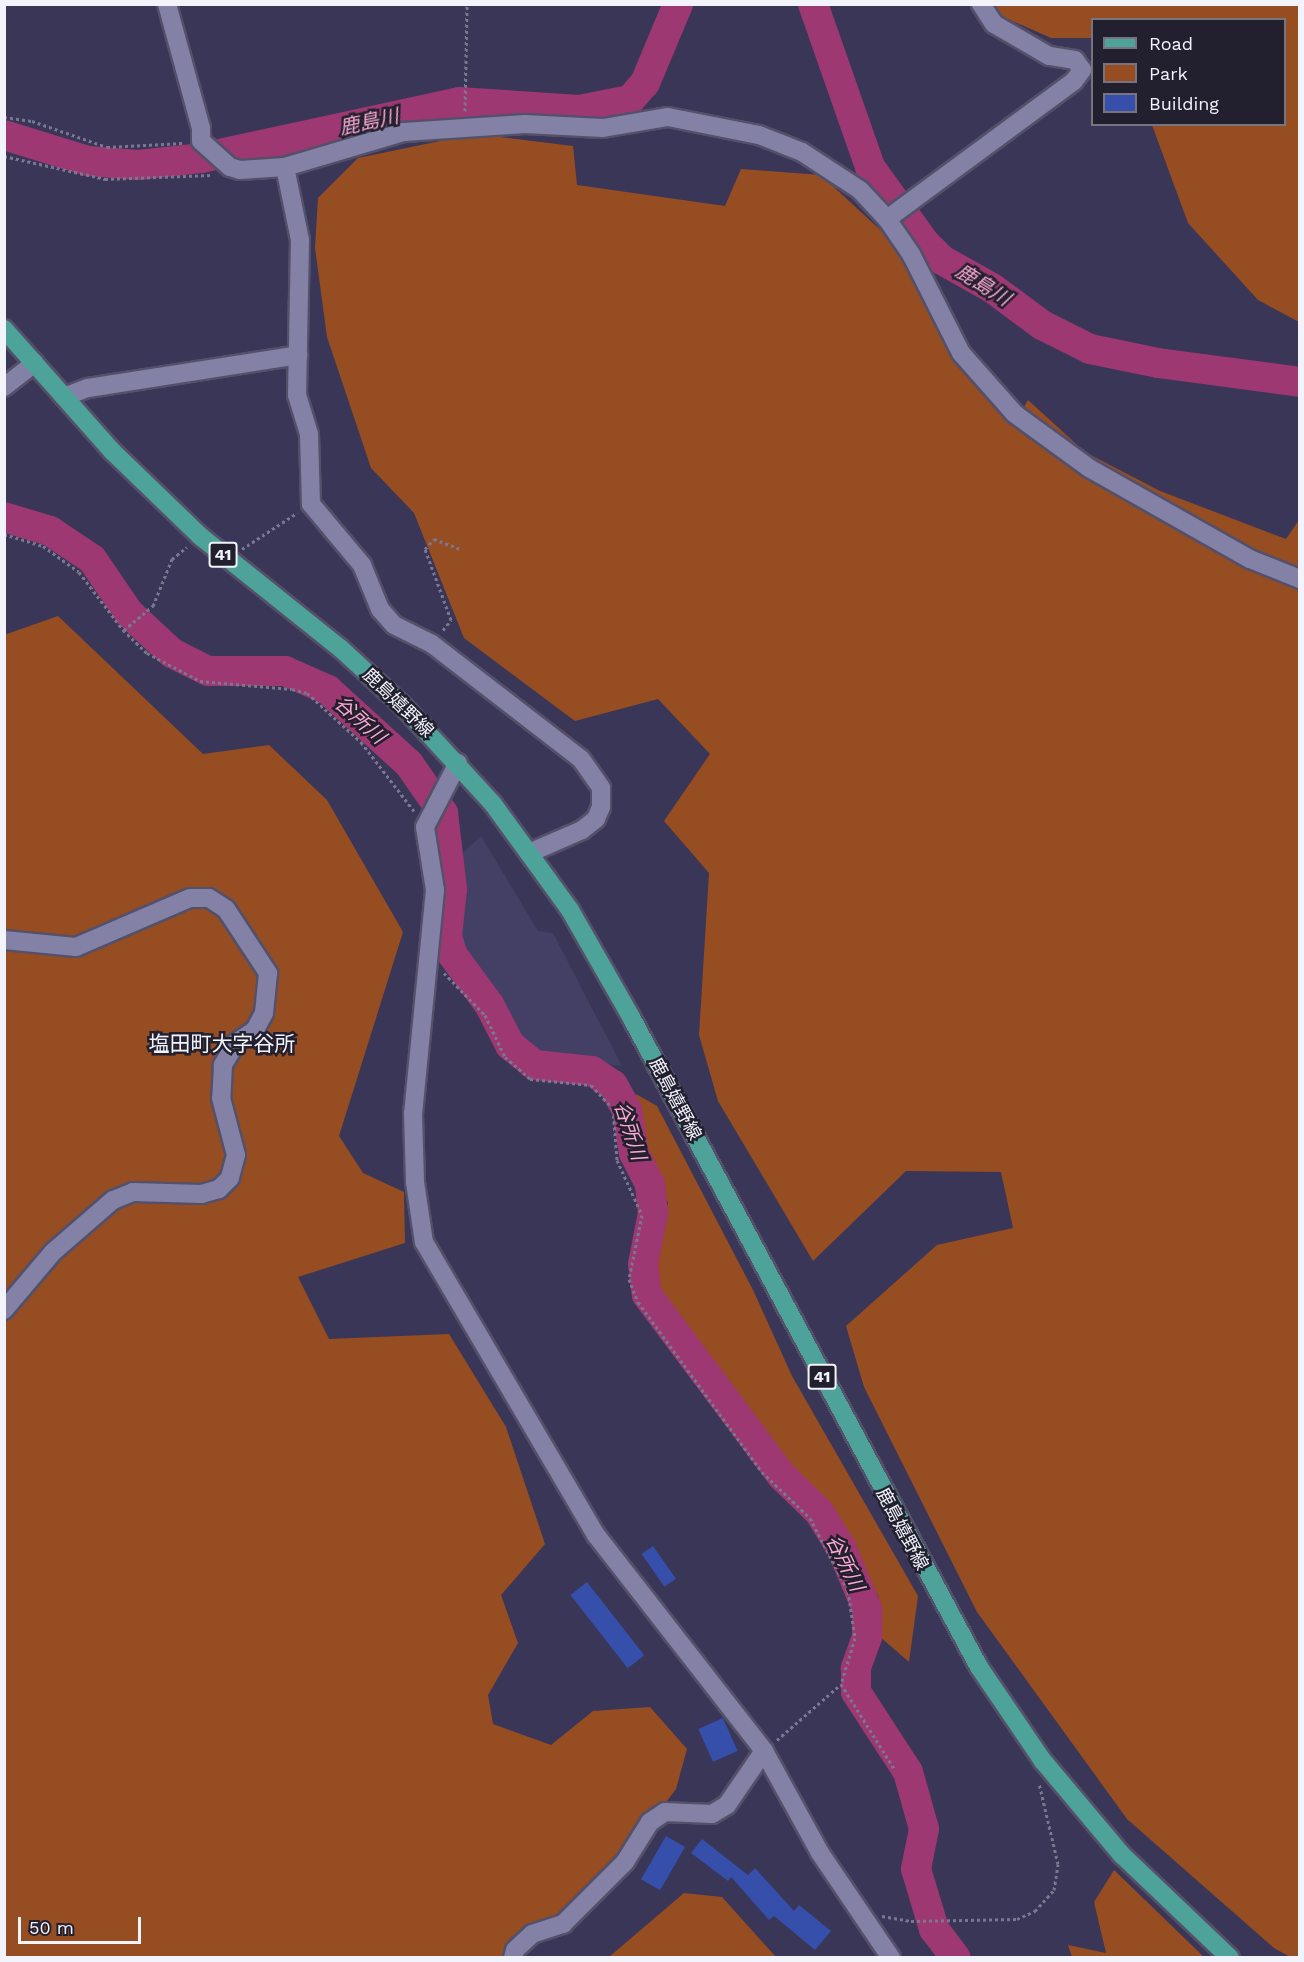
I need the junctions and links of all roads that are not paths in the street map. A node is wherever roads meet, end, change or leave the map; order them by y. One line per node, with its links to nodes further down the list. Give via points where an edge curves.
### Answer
1 (167, 4): 3 (street, via 201,134 230,167)
2 (981, 4): 4 (street, via 994,24 1049,56 1075,60 1082,70 1074,81)
3 (285, 167): 4 (street, via 404,132 465,125 603,128 668,117 759,135 802,152 860,190); 6 (street, via 300,240)
4 (887, 219): 10 (street, via 911,254 961,353 1015,414 1089,468 1250,559)
5 (4, 329): 7 (main road, 鹿島嬉野線 / 41)
6 (298, 355): 9 (street, via 88,388); 12 (street, via 297,396 309,434 311,504 362,565 380,609 394,625 432,644 581,759 601,788 602,807 596,819 582,830)
7 (34, 363): 8 (street); 9 (main road, 鹿島嬉野線 / 41)
8 (4, 387)
9 (64, 397): 11 (main road, 鹿島嬉野線 / 41, via 113,452 200,536 340,648)
10 (1299, 579)
11 (458, 763): 12 (main road, 鹿島嬉野線 / 41); 15 (street, via 425,827 435,890 413,1114 415,1182 424,1242 596,1535 655,1616 732,1705)
12 (529, 853): 18 (main road, 鹿島嬉野線 / 41, via 570,910 636,1026 973,1657 1043,1761 1122,1855)
13 (4, 940): 14 (street, via 76,947 190,898 209,898 226,909 268,973 264,1013 255,1030 236,1042 223,1065 221,1098 236,1155 230,1178 219,1190 202,1194 133,1192 113,1200 53,1252)
14 (4, 1310)
15 (764, 1751): 16 (street, via 727,1804 712,1814 665,1812 650,1822 625,1862 563,1924 532,1934 515,1950); 17 (street, via 820,1853)
16 (513, 1958)
17 (891, 1958)
18 (1230, 1958)

